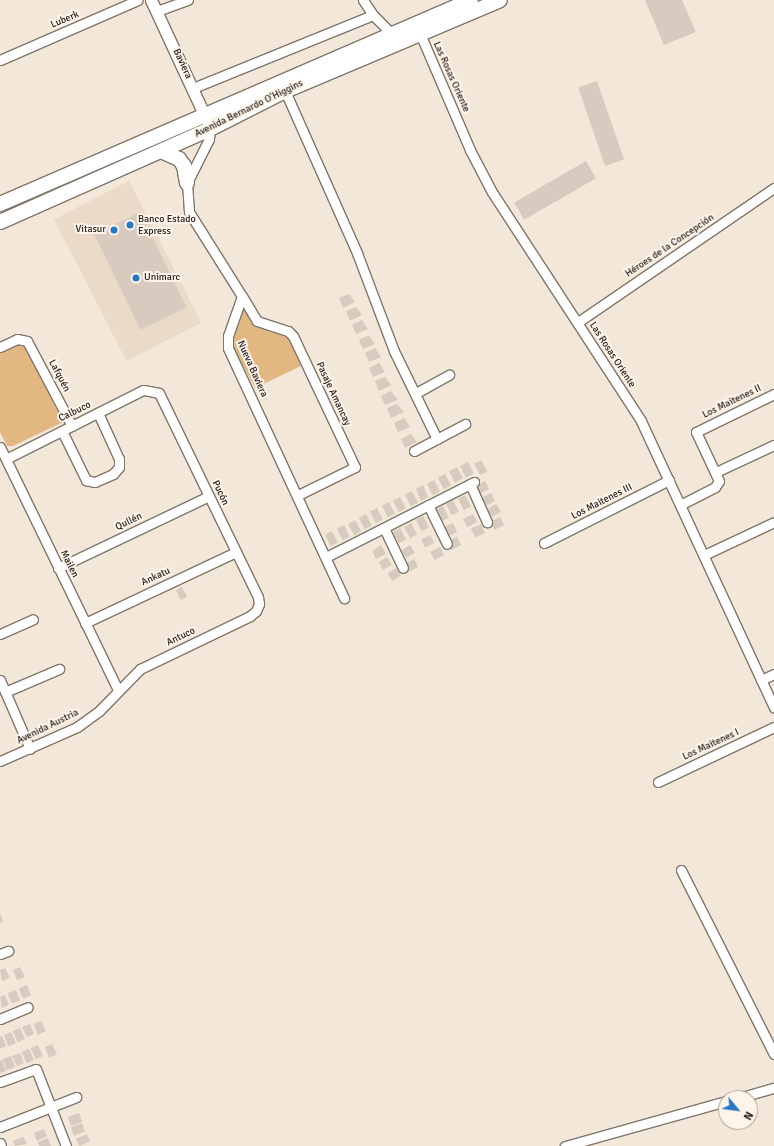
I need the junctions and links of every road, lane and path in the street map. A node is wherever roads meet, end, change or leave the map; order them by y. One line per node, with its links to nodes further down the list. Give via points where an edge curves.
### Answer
1 (138, 0): 12 (street, Luberk)
2 (151, 0): 8 (street, Baviera)
3 (188, 0): 8 (street)
4 (363, 0): 9 (street)
5 (471, 0): 10 (main road, Avenida Bernardo O'Higgins)
6 (500, 0): 7 (main road, Avenida Bernardo O'Higgins)
7 (481, 3): 10 (main road, Avenida Bernardo O'Higgins)
8 (157, 11): 13 (street, Baviera)
9 (373, 15): 11 (street); 13 (street)
10 (418, 29): 11 (main road, Avenida Bernardo O'Higgins); 25 (street, Las Rosas Oriente, via 480,170)
11 (396, 38): 14 (main road, Avenida Bernardo O'Higgins); 15 (main road, Avenida Bernardo O'Higgins)
12 (0, 60)
13 (193, 88): 15 (street, Baviera)
14 (285, 91): 16 (main road, Avenida Bernardo O'Higgins); 29 (street, via 357,253 394,351)
15 (204, 114): 16 (street, Baviera); 18 (main road, Avenida Bernardo O'Higgins)
16 (210, 129): 17 (main road, Avenida Bernardo O'Higgins); 19 (street, via 209,139)
17 (162, 151): 19 (main road, via 179,159 184,166); 21 (main road, Avenida Bernardo O'Higgins)
18 (57, 178): 21 (main road); 22 (main road, Avenida Bernardo O'Higgins)
19 (187, 183): 24 (street, via 189,212)
20 (774, 188): 25 (street, Héroes de la Concepción)
21 (63, 193): 23 (main road, Avenida Bernardo O'Higgins)
22 (0, 204)
23 (0, 222)
24 (242, 296): 42 (street, Nueva Baviera, via 228,336 228,348); 42 (street, Pasaje Amancay, via 257,321 294,336 355,467)
25 (578, 322): 41 (street, Las Rosas Oriente, via 641,421)
26 (0, 347): 33 (street, Lafquén, via 17,339 24,339 29,344)
27 (449, 375): 29 (street)
28 (154, 391): 31 (street, Calbuco, via 143,390); 43 (street, Pucón, via 164,401)
29 (416, 393): 35 (street)
30 (774, 394): 40 (street, Los Maitenes II, via 696,432)
31 (98, 413): 33 (street, Calbuco); 34 (street, via 120,465 115,472 97,482 86,480)
32 (465, 424): 35 (street)
33 (72, 426): 34 (street, Calbuco)
34 (62, 431): 39 (street, Calbuco)
35 (437, 439): 38 (street)
36 (774, 445): 40 (street)
37 (0, 447): 39 (street, Mailen)
38 (414, 450)
39 (6, 459): 54 (street, Mailen)
40 (716, 472): 45 (street, via 719,481 715,488)
41 (669, 480): 45 (street, Las Rosas Oriente); 49 (street, Los Maitenes III)
42 (298, 495): 53 (street, Nueva Baviera)
43 (210, 496): 51 (street, Pucón); 54 (street, Qullén)
44 (428, 505): 46 (street, via 472,483); 48 (street); 50 (street)
45 (680, 505): 52 (street, Las Rosas Oriente)
46 (487, 522)
47 (774, 522): 52 (street)
48 (384, 528): 53 (street); 55 (street)
49 (544, 543)
50 (447, 544)
51 (236, 552): 57 (street, Pucón, via 258,597); 59 (street, Ankatu)
52 (704, 555): 64 (street, Las Rosas Oriente)
53 (326, 557): 56 (street, Nueva Baviera)
54 (58, 568): 59 (street, Mailen)
55 (403, 568)
56 (344, 598)
57 (258, 608): 65 (street, Antuco, via 250,616 140,669)
58 (33, 619): 60 (street)
59 (85, 623): 65 (street, Mailen)
60 (0, 634)
61 (59, 669): 66 (street)
62 (774, 674): 64 (street)
63 (0, 680): 66 (street)
64 (761, 680): 67 (street, Las Rosas Oriente)
65 (118, 690): 69 (street, Avenida Austria, via 99,711 77,727)
66 (5, 692): 69 (street)
67 (774, 708)
68 (774, 727): 71 (street, Los Maitenes I)
69 (30, 748): 70 (street, Avenida Austria)
70 (0, 762)
71 (658, 782)
72 (681, 870): 75 (street)
73 (28, 1007): 74 (street)
74 (0, 1019)
75 (774, 1054)
76 (0, 1082): 81 (street, via 36,1068)
77 (774, 1088): 78 (street)
78 (758, 1092)
79 (76, 1097): 81 (street)
80 (718, 1103): 86 (street)
81 (50, 1107): 82 (street); 85 (street)
82 (0, 1127)
83 (0, 1143): 84 (street)
84 (1, 1146)
85 (66, 1146)
86 (565, 1146)

